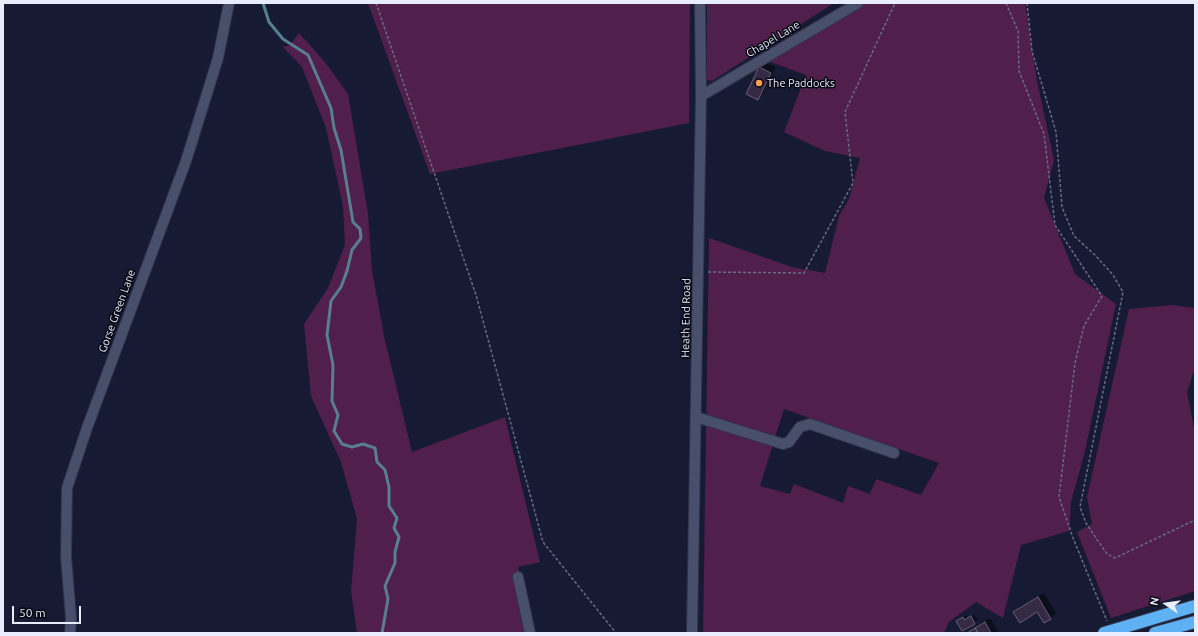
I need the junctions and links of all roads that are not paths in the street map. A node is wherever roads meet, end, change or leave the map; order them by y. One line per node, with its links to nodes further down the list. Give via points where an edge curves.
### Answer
1 (229, 3): 11 (street, Gorse Green Lane, via 218,58 186,161 67,488 66,557)
2 (700, 3): 4 (street, Heath End Road)
3 (858, 3): 4 (street, Chapel Lane)
4 (701, 96): 5 (street, Heath End Road)
5 (696, 417): 6 (street, via 783,444 789,442 800,427 810,424); 13 (street, Heath End Road)
6 (894, 453)
7 (518, 577): 12 (street)
8 (1195, 606): 10 (highway)
9 (1195, 622): 14 (highway)
10 (1107, 632)
11 (70, 633)
12 (530, 633)
13 (692, 633)
14 (1154, 633)

